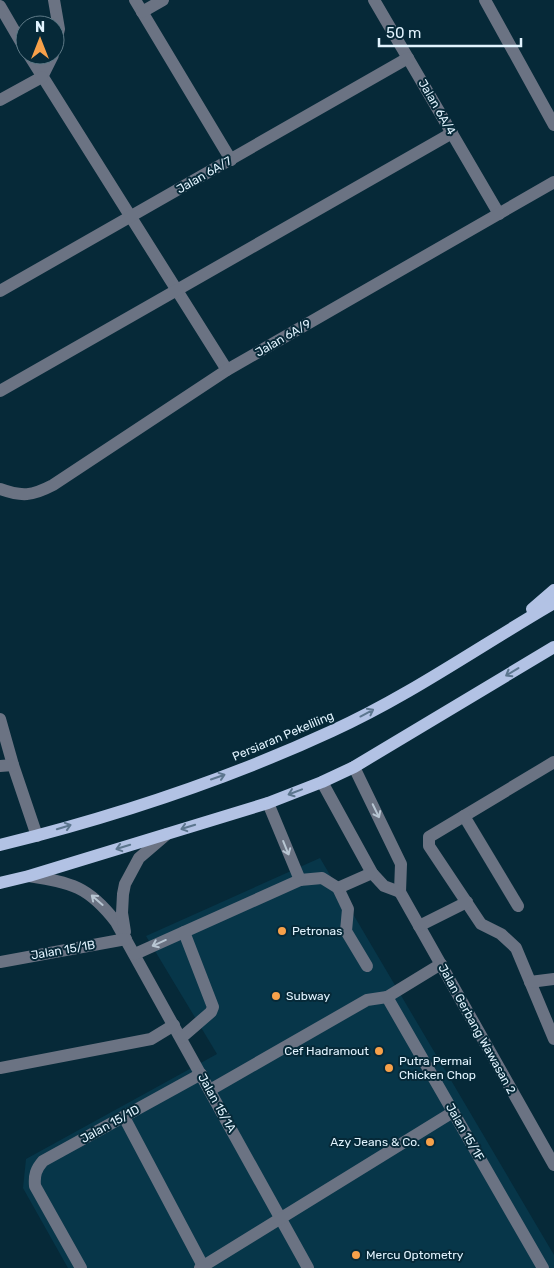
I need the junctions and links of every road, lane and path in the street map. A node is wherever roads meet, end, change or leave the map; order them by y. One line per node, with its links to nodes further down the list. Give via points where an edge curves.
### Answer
1 (54, 0): 8 (street)
2 (135, 0): 7 (street)
3 (163, 0): 7 (street)
4 (374, 0): 10 (street, Jalan 6A/4)
5 (485, 0): 15 (street)
6 (0, 6): 9 (street)
7 (142, 12): 17 (street)
8 (57, 15)
9 (15, 32)
10 (408, 58): 16 (street, Jalan 6A/4); 17 (street, Jalan 6A/7)
11 (35, 65): 13 (street)
12 (48, 65): 13 (street)
13 (42, 77): 14 (street); 20 (street)
14 (0, 100)
15 (554, 125)
16 (452, 133): 19 (street, Jalan 6A/4); 21 (street)
17 (231, 160): 20 (street, Jalan 6A/7)
18 (554, 182): 19 (street, Jalan 6A/9)
19 (499, 214): 23 (street, Jalan 6A/9)
20 (130, 217): 21 (street); 22 (street, Jalan 6A/7)
21 (177, 290): 23 (street); 24 (street)
22 (0, 292)
23 (227, 370): 25 (street, Jalan 6A/9, via 53,486 40,492 16,495)
24 (0, 392)
25 (0, 489)
26 (554, 590): 28 (main road)
27 (554, 603): 28 (main road, Persiaran Pekeliling)
28 (503, 633): 38 (main road, Persiaran Pekeliling, one-way to 28, via 149,802 247,767 333,731 396,698)
29 (554, 647): 33 (main road, one-way to 33)
30 (0, 719): 32 (street)
31 (554, 762): 36 (street)
32 (6, 766): 38 (street)
33 (354, 767): 34 (main road); 45 (street, one-way to 45, via 401,864)
34 (322, 782): 35 (main road, one-way to 35); 40 (street)
35 (268, 803): 37 (main road, one-way to 37); 42 (street, one-way to 42)
36 (464, 816): 46 (street, via 430,837 429,846); 47 (street)
37 (169, 833): 41 (main road, one-way to 41); 50 (street, Jalan 15/1A, via 139,858 125,884 122,913)
38 (36, 836): 39 (main road, Persiaran Pekeliling)
39 (0, 845)
40 (372, 873): 44 (street); 45 (street, via 384,886)
41 (29, 876): 43 (main road); 50 (street, Jalan 15/1A, one-way to 41, via 104,907 82,889)
42 (300, 880): 44 (street, via 322,878); 49 (street)
43 (0, 883)
44 (338, 888): 54 (street, via 348,909 346,932)
45 (400, 892): 48 (street, Jalan Gerbang Wawasan 2)
46 (467, 902): 48 (street); 56 (street, via 481,924 501,934 516,948)
47 (518, 906)
48 (419, 926): 53 (street, Jalan Gerbang Wawasan 2)
49 (184, 932): 51 (street, one-way to 51); 60 (street, via 213,1007)
50 (126, 939): 51 (street, Jalan 15/1A); 52 (street, Jalan 15/1B)
51 (135, 954): 58 (street, Jalan 15/1A)
52 (0, 962)
53 (441, 964): 57 (street); 66 (street, Jalan Gerbang Wawasan 2)
54 (367, 966)
55 (554, 979): 56 (street)
56 (530, 982): 59 (street)
57 (387, 997): 63 (street, via 367,1000); 64 (street, Jalan 15/1F)
58 (174, 1025): 60 (street, Jalan 15/1A); 61 (street, via 151,1038)
59 (553, 1033)
60 (181, 1038): 62 (street, Jalan 15/1A)
61 (0, 1068)
62 (201, 1074): 63 (street, Jalan 15/1A); 65 (street, Jalan 15/1D)
63 (210, 1090): 67 (street, Jalan 15/1A)
64 (454, 1112): 67 (street); 71 (street, Jalan 15/1F)
65 (124, 1117): 68 (street); 69 (street, Jalan 15/1D, via 43,1161 36,1169 35,1186)
66 (554, 1165)
67 (280, 1218): 68 (street); 70 (street, Jalan 15/1A)
68 (202, 1267)
69 (81, 1268)
70 (308, 1268)
71 (543, 1268)

